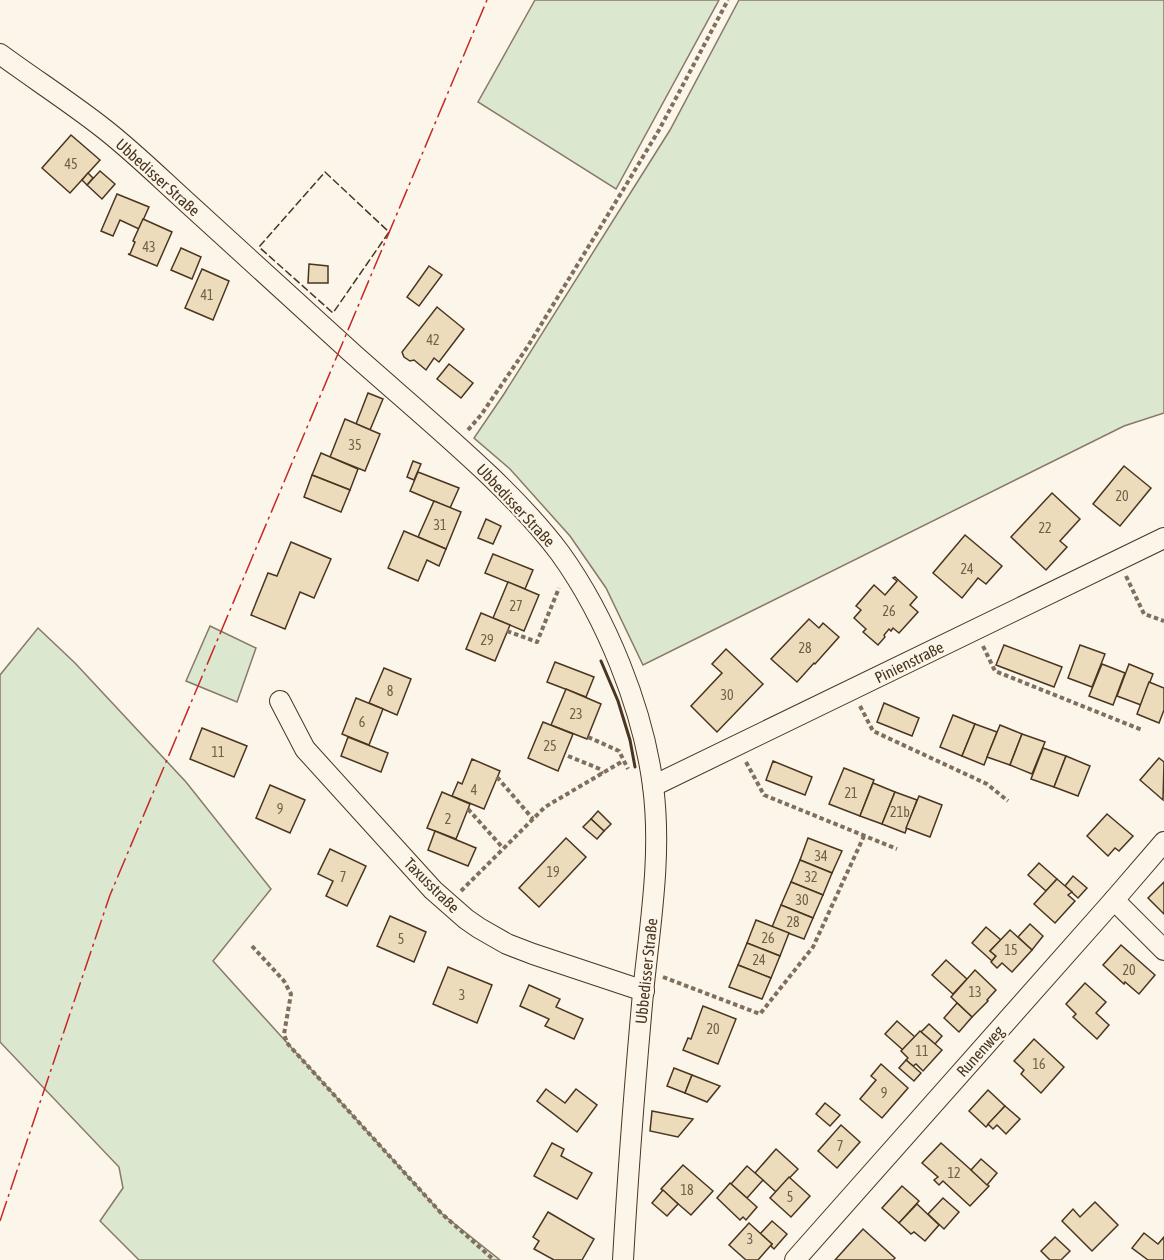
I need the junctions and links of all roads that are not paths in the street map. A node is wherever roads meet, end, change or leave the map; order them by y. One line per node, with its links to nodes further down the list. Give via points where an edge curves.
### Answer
1 (0, 54): 4 (street, Ubbedisser Straße, via 135,155 521,506 561,555 605,632 639,715)
2 (1164, 537): 4 (street, Pinienstraße)
3 (280, 701): 8 (street, Taxusstraße, via 305,749 448,904 507,944)
4 (653, 786): 8 (street, Ubbedisser Straße, via 654,890)
5 (1164, 842): 6 (street, Runenweg)
6 (1114, 900): 7 (street); 10 (street, Runenweg)
7 (1164, 950)
8 (644, 992): 9 (street, Ubbedisser Straße)
9 (623, 1260)
10 (795, 1260)

